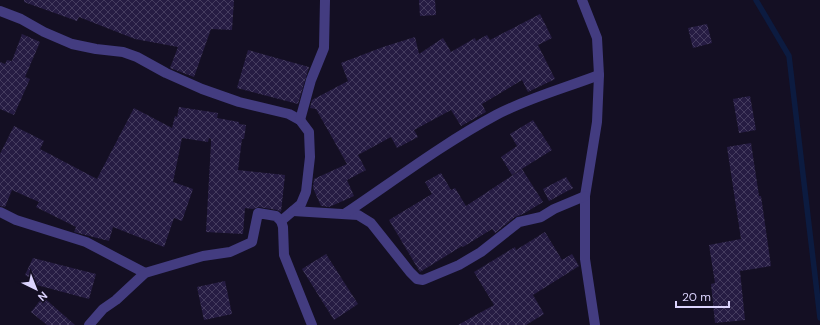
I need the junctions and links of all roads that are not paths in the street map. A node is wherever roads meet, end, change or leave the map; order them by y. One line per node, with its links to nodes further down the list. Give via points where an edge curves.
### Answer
1 (325, 0): 5 (street, via 324,48 311,80)
2 (582, 0): 4 (street, via 597,38)
3 (0, 11): 5 (street, via 72,44 123,52 202,89 239,102 289,114)
4 (599, 75): 6 (street, via 597,122); 9 (street, via 527,101 497,115 460,136)
5 (300, 120): 7 (street, via 309,132 310,157 306,192 301,204)
6 (585, 196): 9 (street, via 541,216 520,222 459,265 423,280 417,279 410,272 371,223 358,215); 14 (street, via 585,259)
7 (294, 211): 9 (street); 10 (street)
8 (0, 212): 11 (street, via 22,222 86,242)
9 (346, 213)
10 (281, 221): 11 (street, via 276,216 258,213 252,242 230,252 203,256); 13 (street, via 284,255)
11 (145, 273): 12 (street, via 103,309)
12 (89, 325)
13 (312, 325)
14 (595, 325)

